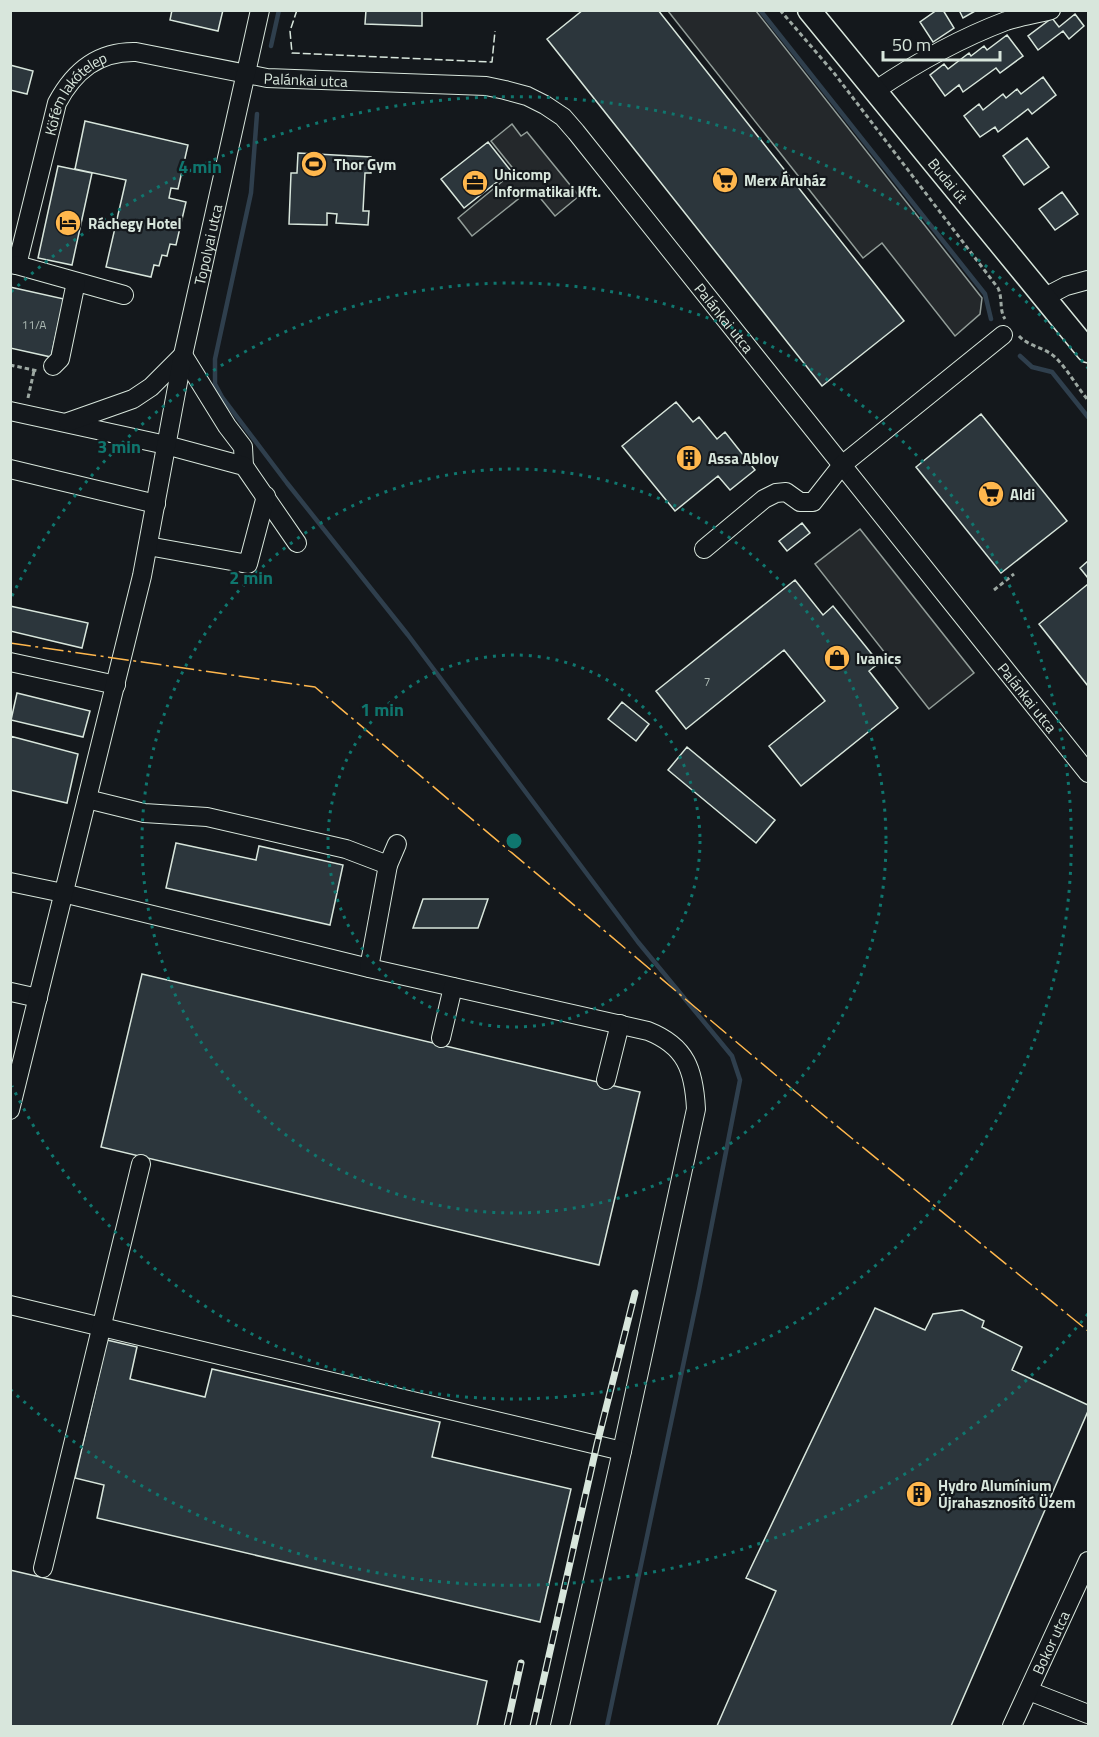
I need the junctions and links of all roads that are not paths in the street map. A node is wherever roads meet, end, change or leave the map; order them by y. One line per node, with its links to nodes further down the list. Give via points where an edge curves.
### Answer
1 (260, 10): 4 (street, Topolyai utca)
2 (809, 10): 5 (main road, Budai út)
3 (1051, 10): 5 (street, via 972,35)
4 (245, 74): 6 (street, Köfém lakótelep, via 136,52 92,62 78,72 57,103); 13 (street, Topolyai utca); 18 (street, Palánkai utca, via 320,81 486,86 527,96 554,111 576,132)
5 (876, 90): 10 (main road, Budai út)
6 (14, 265): 8 (street)
7 (1089, 280): 10 (street)
8 (76, 282): 9 (street); 14 (street, via 60,359)
9 (124, 295)
10 (1045, 297): 12 (main road, Budai út)
11 (1009, 331): 18 (street)
12 (1089, 351)
13 (183, 355): 16 (street, via 133,399); 17 (street, Topolyai utca); 19 (street, via 243,447)
14 (53, 366)
15 (10, 411): 16 (street)
16 (68, 422): 17 (street)
17 (166, 444): 19 (street); 22 (street, Topolyai utca)
18 (842, 465): 25 (street, via 813,502 800,502 786,492 776,493); 28 (street, Palánkai utca)
19 (244, 466): 21 (street)
20 (10, 469): 22 (street)
21 (266, 496): 23 (street); 24 (street, via 249,564)
22 (156, 504): 24 (street, Topolyai utca)
23 (297, 543)
24 (148, 546): 27 (street, Topolyai utca)
25 (704, 549)
26 (10, 662): 27 (street)
27 (116, 685): 29 (street, Topolyai utca)
28 (1089, 773)
29 (87, 799): 31 (street, via 144,813 207,817 346,849); 33 (street, Topolyai utca)
30 (397, 844): 31 (street)
31 (388, 865): 34 (street)
32 (10, 882): 33 (street)
33 (63, 893): 34 (street); 37 (street, Topolyai utca)
34 (369, 969): 35 (street)
35 (453, 987): 38 (street); 39 (street)
36 (10, 992): 37 (street)
37 (38, 998): 41 (street, Topolyai utca)
38 (620, 1024): 40 (street); 45 (street, via 672,1042 692,1076 696,1109)
39 (441, 1038)
40 (606, 1080)
41 (10, 1110)
42 (141, 1164): 44 (street)
43 (10, 1305): 44 (street)
44 (100, 1327): 45 (street); 47 (street)
45 (622, 1452): 51 (street)
46 (1089, 1561): 48 (street, Bokor utca)
47 (43, 1568)
48 (1082, 1593): 49 (street, Bokor utca)
49 (1029, 1691): 50 (street); 52 (street, Bokor utca)
50 (1089, 1714)
51 (560, 1726)
52 (1012, 1726)

